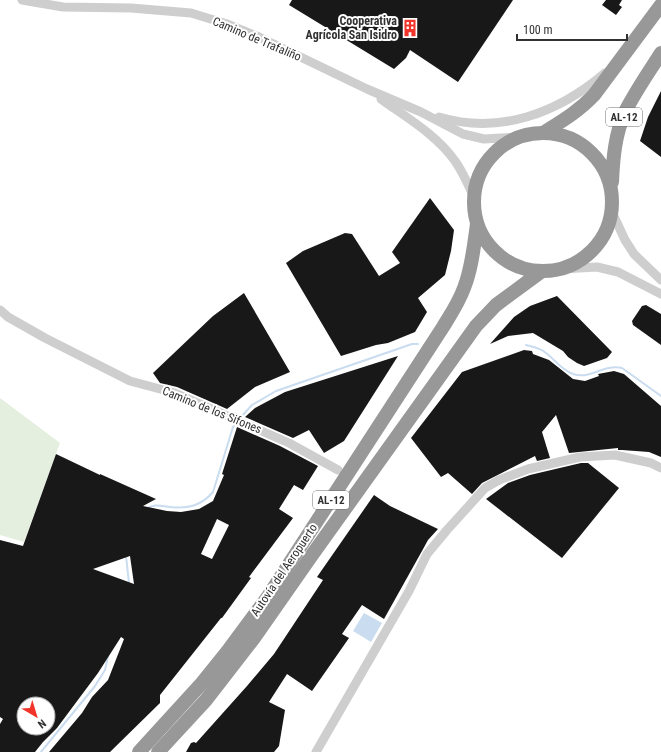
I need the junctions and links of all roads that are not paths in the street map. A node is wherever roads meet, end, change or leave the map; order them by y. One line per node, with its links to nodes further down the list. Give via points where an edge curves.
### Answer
1 (22, 0): 5 (street, Camino de Trafaliño, via 63,7 131,8 191,13 259,37)
2 (661, 5): 4 (highway, AL-12)
3 (661, 53): 9 (highway, AL-12, via 625,112 614,150)
4 (621, 59): 6 (street, via 573,97 548,110 522,119 480,124 458,122); 7 (highway, AL-12, via 582,107)
5 (367, 89): 6 (street); 10 (street, via 444,147 463,173)
6 (421, 112): 8 (street, via 473,137 484,139)
7 (544, 133): 8 (highway, AL-12); 9 (highway, AL-12, via 562,135 590,151 605,171)
8 (521, 136): 10 (highway, AL-12, via 506,144 490,158 477,181)
9 (611, 189): 11 (highway, AL-12)
10 (474, 197): 12 (highway, AL-12)
11 (612, 212): 13 (highway, AL-12, via 606,231 595,248 580,261); 15 (street, via 624,240 634,254)
12 (477, 224): 14 (highway, AL-12, via 494,252 507,262 522,268); 20 (highway, Autovía del Aeropuerto / AL-12, via 465,287 443,327 266,598 202,683)
13 (562, 269): 14 (highway, AL-12); 16 (street, via 597,267 618,272)
14 (542, 271): 21 (highway, Autovía del Aeropuerto / AL-12, via 496,305 476,326 254,638 206,700)
15 (661, 280)
16 (661, 294)
17 (0, 310): 19 (street, Camino de los Sifones, via 45,338 130,381 175,393 289,442)
18 (661, 468): 22 (street, via 652,463 615,455 580,457 528,469 498,480 485,488 427,554 409,591)
19 (338, 470)
20 (139, 752)
21 (158, 752)
22 (316, 752)

